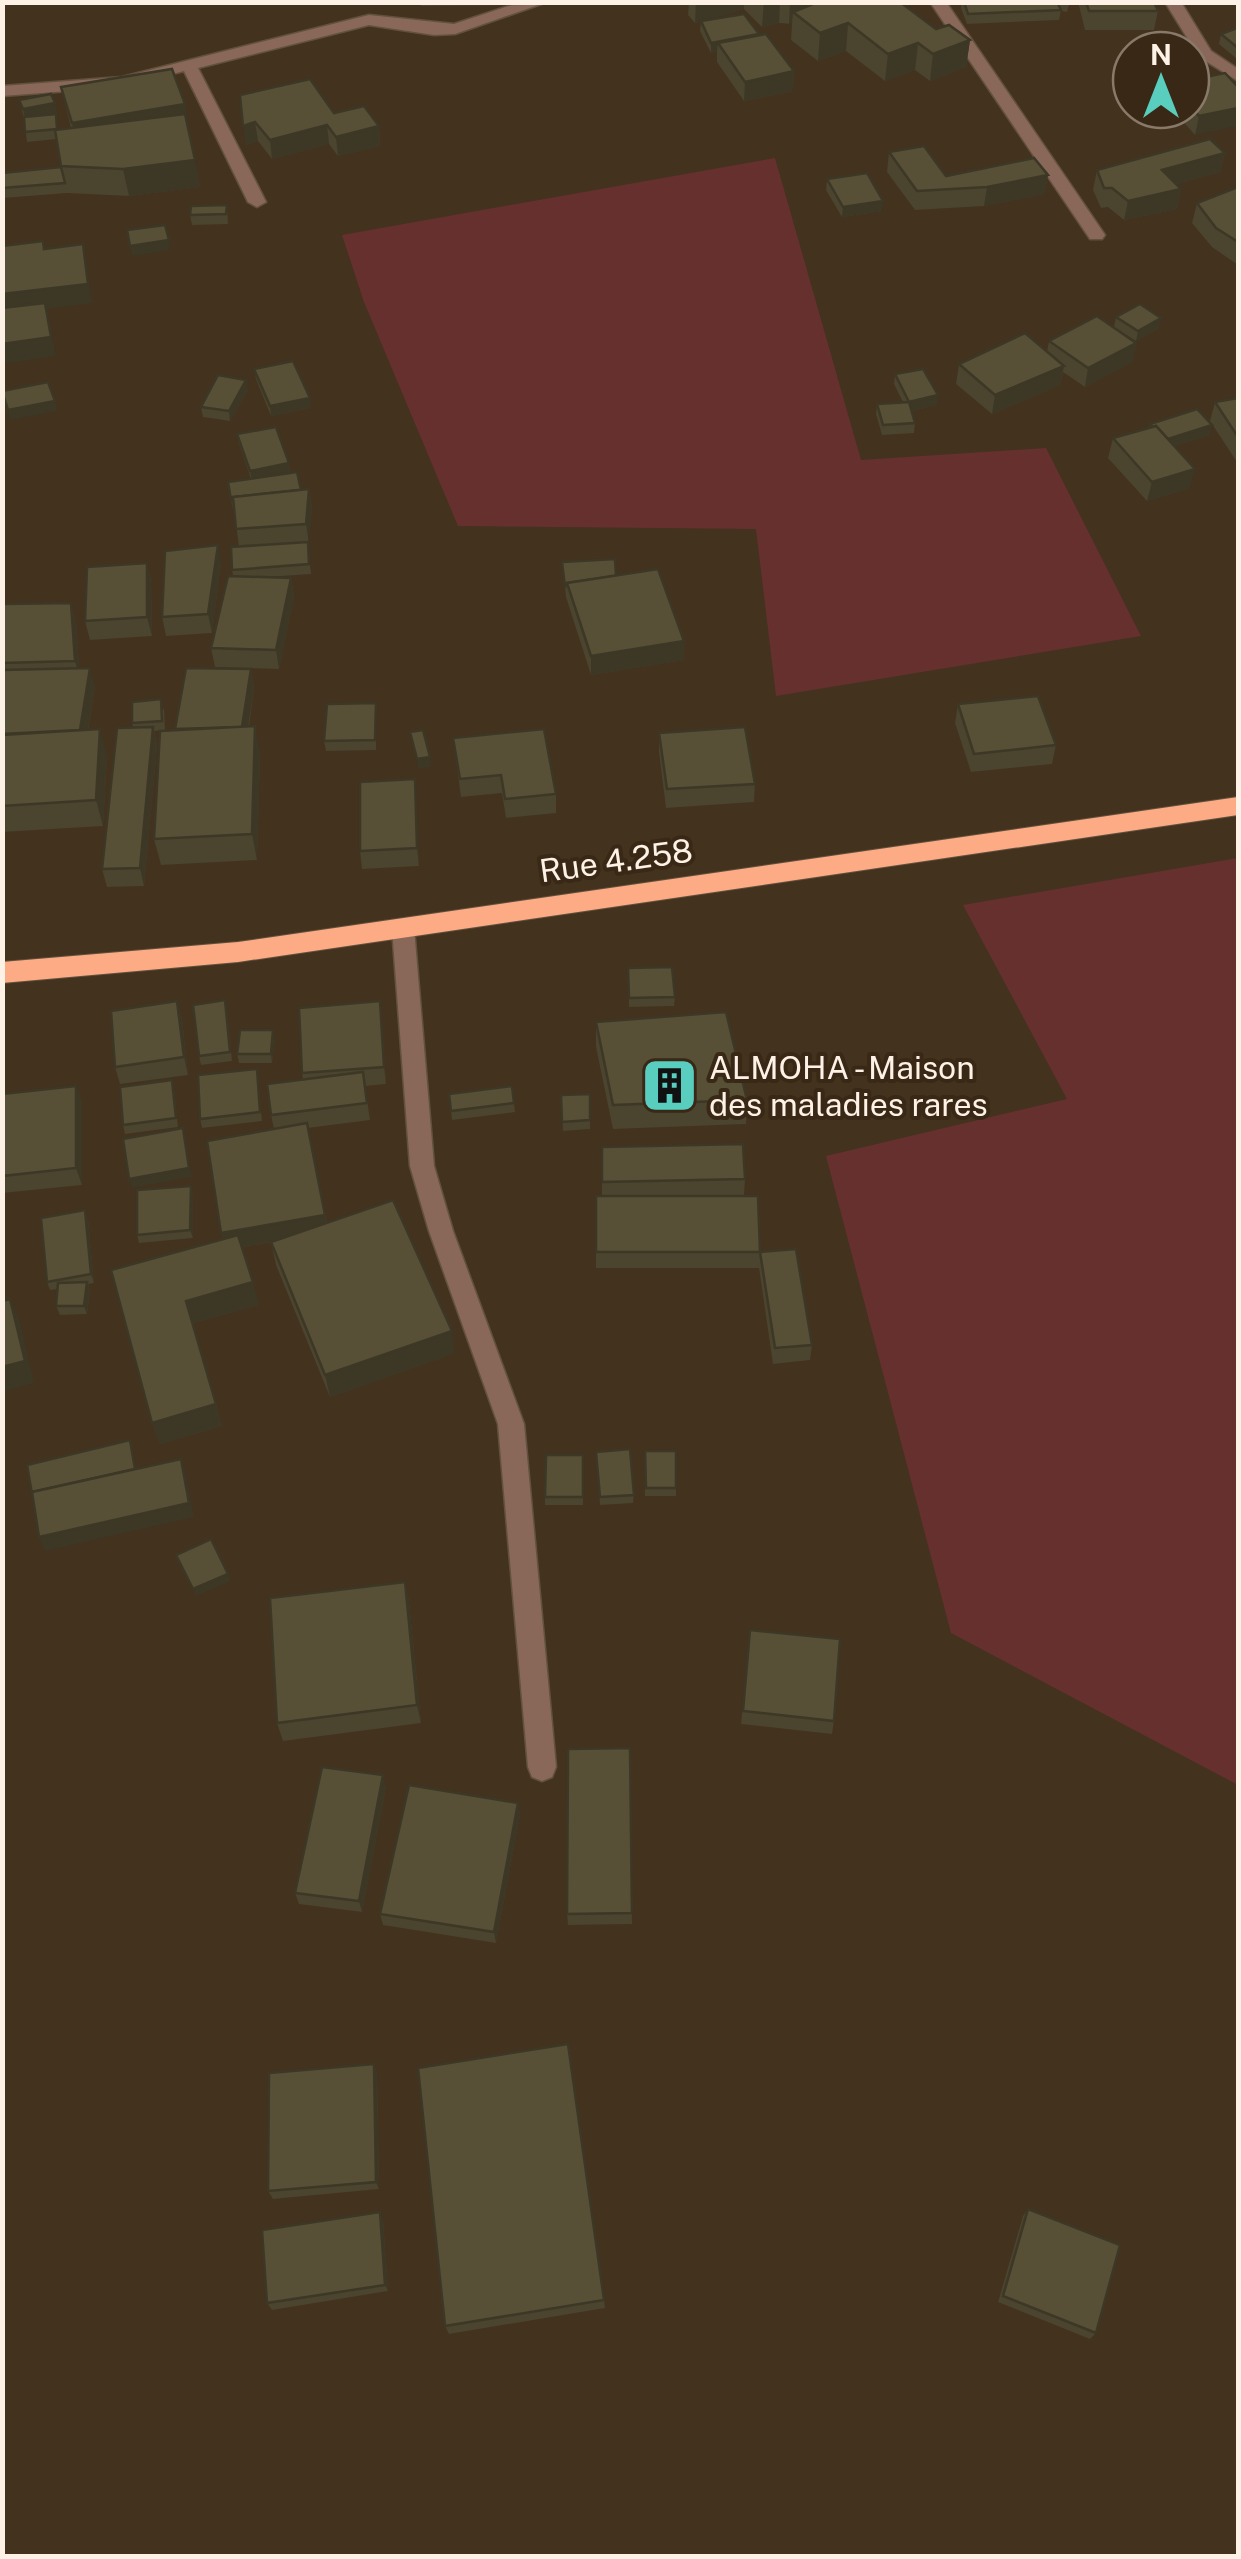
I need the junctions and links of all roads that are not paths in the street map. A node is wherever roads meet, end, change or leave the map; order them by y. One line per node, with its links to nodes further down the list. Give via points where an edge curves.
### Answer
1 (539, 2): 4 (street, via 445,30 369,20)
2 (938, 2): 8 (street)
3 (1173, 2): 5 (street, via 1205,54)
4 (188, 64): 6 (street, via 101,85); 7 (street)
5 (1238, 76)
6 (2, 91)
7 (257, 202)
8 (1096, 235)
9 (1238, 806): 10 (highway, Rue 4.258)
10 (403, 928): 11 (highway, Rue 4.258, via 238,952); 12 (street, via 422,1166 511,1424)
11 (2, 972)
12 (542, 1767)

